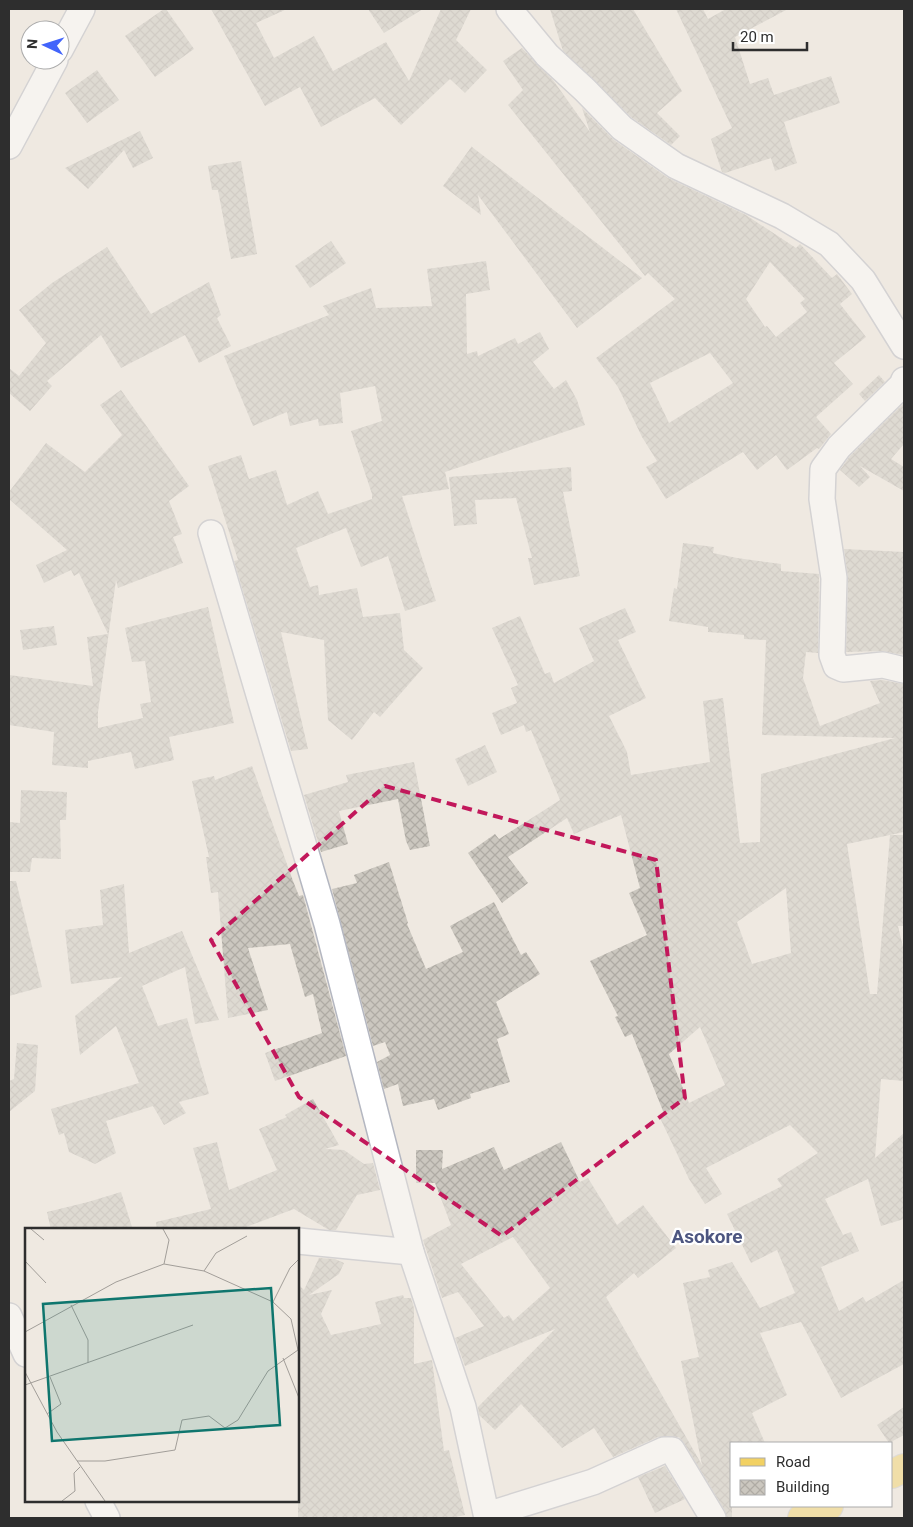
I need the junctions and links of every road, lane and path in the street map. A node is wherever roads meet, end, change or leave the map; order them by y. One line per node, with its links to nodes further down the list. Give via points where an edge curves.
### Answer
1 (82, 9): 3 (street)
2 (509, 9): 6 (street, via 547,55 622,128 676,166 782,216 828,244 863,280)
3 (70, 31)
4 (50, 70): 5 (street)
5 (9, 146)
6 (904, 346)
7 (904, 380): 9 (street, via 839,447 823,469 822,499 834,578 832,655 836,666 843,670 883,665)
8 (211, 533): 11 (street, via 327,924)
9 (904, 670)
10 (299, 1241): 11 (street)
11 (411, 1252): 16 (street, via 463,1407)
12 (9, 1316): 13 (street)
13 (24, 1344)
14 (99, 1502): 17 (street)
15 (827, 1507): 19 (main road)
16 (487, 1517): 18 (street, via 593,1482 664,1450 672,1450)
17 (107, 1518)
18 (713, 1518)
19 (802, 1518)

